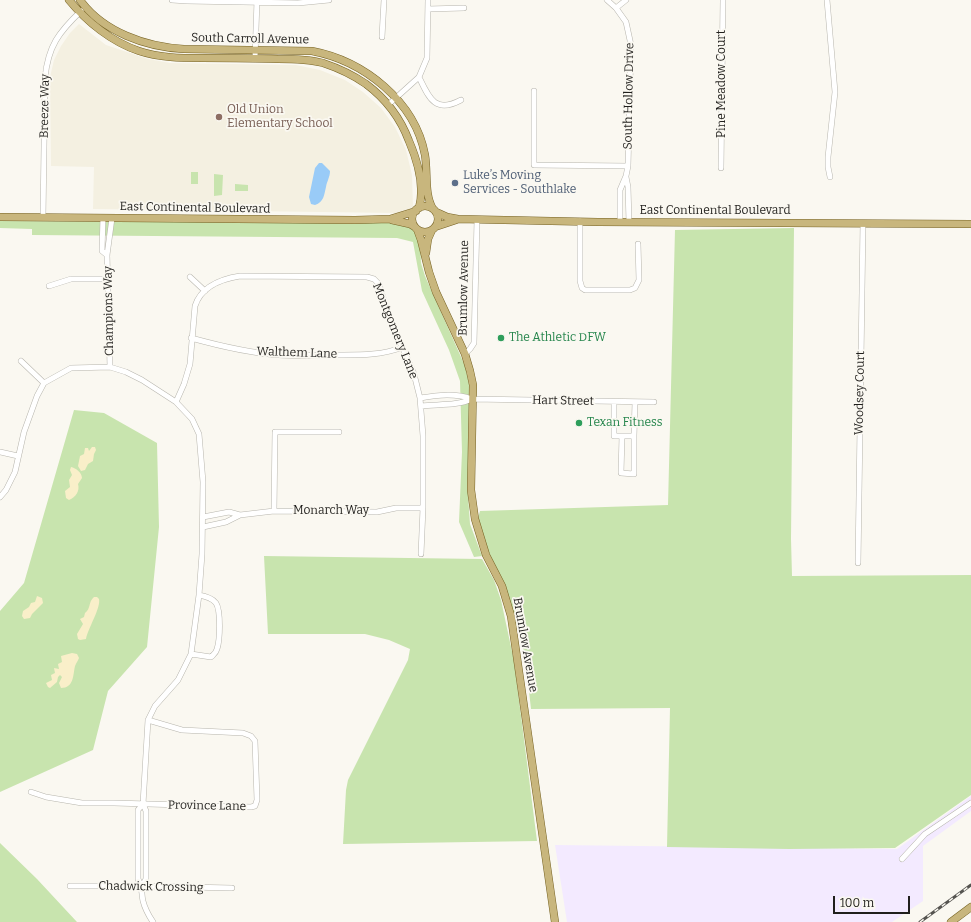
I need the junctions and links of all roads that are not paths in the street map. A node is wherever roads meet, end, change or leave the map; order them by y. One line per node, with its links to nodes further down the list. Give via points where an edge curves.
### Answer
1 (69, 0): 15 (main road, South Carroll Avenue)
2 (80, 0): 15 (main road, South Carroll Avenue)
3 (172, 0): 11 (street)
4 (330, 0): 11 (street, via 298,3)
5 (384, 0): 16 (street)
6 (428, 0): 14 (street)
7 (607, 0): 13 (street, South Hollow Drive)
8 (626, 0): 13 (street)
9 (723, 0): 25 (street, Pine Meadow Court)
10 (827, 0): 27 (street, via 835,86 828,157)
11 (257, 1): 17 (street)
12 (464, 8): 14 (street)
13 (616, 8): 24 (street, South Hollow Drive, via 626,22 631,45)
14 (428, 9): 19 (street, via 427,58)
15 (82, 10): 17 (main road, South Carroll Avenue, via 132,38 154,45); 18 (main road, South Carroll Avenue, via 106,34 139,51 184,58); 31 (street, Breeze Way, via 58,36 46,61)
16 (382, 37)
17 (255, 49): 18 (street); 21 (main road, South Carroll Avenue, via 324,54 360,68)
18 (255, 58): 23 (main road, South Carroll Avenue, via 322,63 355,76)
19 (419, 77): 21 (street); 22 (street, via 432,101 438,105 454,104)
20 (534, 91): 24 (street, via 534,165)
21 (396, 98): 23 (street); 29 (main road, South Carroll Avenue, via 422,143 428,200)
22 (461, 100)
23 (388, 105): 28 (main road, South Carroll Avenue, via 408,136 419,170 421,197)
24 (628, 166): 26 (street, South Hollow Drive)
25 (721, 168)
26 (626, 176): 38 (street, South Hollow Drive, via 620,190); 39 (street, South Hollow Drive)
27 (830, 177)
28 (417, 209): 29 (main road, via 426,207); 34 (main road, East Continental Boulevard); 42 (main road, via 412,218)
29 (434, 211): 35 (main road, East Continental Boulevard, via 447,218); 43 (main road, via 438,220)
30 (0, 217): 31 (main road, East Continental Boulevard)
31 (42, 217): 32 (main road, East Continental Boulevard)
32 (102, 218): 33 (main road, East Continental Boulevard); 45 (street, Champions Way, via 102,251)
33 (112, 218): 34 (main road, East Continental Boulevard); 45 (street, Champions Way)
34 (390, 219): 42 (main road, East Continental Boulevard)
35 (458, 219): 36 (main road, East Continental Boulevard); 43 (main road, East Continental Boulevard)
36 (477, 220): 37 (main road, East Continental Boulevard); 53 (street, Brumlow Avenue, via 474,343)
37 (580, 221): 38 (main road, East Continental Boulevard); 44 (street, via 580,281 585,290 635,288 639,280)
38 (620, 222): 39 (main road, East Continental Boulevard)
39 (629, 222): 40 (main road, East Continental Boulevard)
40 (863, 223): 41 (main road, East Continental Boulevard); 76 (street, Woodsey Court)
41 (971, 224)
42 (416, 228): 43 (main road, via 424,232); 46 (main road, Brumlow Avenue)
43 (433, 228): 46 (main road, Brumlow Avenue, via 428,239)
44 (638, 244)
45 (107, 255): 48 (street, Champions Way)
46 (426, 258): 53 (main road, Brumlow Avenue, via 436,292)
47 (190, 277): 50 (street)
48 (108, 279): 49 (street, via 71,279); 55 (street, Champions Way)
49 (49, 286)
50 (204, 291): 51 (street, via 195,306); 52 (street, Montgomery Lane, via 218,282 240,276 371,278 377,281)
51 (191, 338): 52 (street, Walthem Lane, via 279,355 376,355); 59 (street, via 190,364)
52 (403, 347): 57 (street, Montgomery Lane)
53 (465, 354): 58 (main road, Brumlow Avenue, via 472,385)
54 (21, 361): 56 (street)
55 (110, 367): 56 (street, via 71,368); 59 (street, via 142,380)
56 (44, 383): 68 (street, via 32,408)
57 (420, 398): 58 (street, via 461,395); 63 (street, Montgomery Lane)
58 (472, 399): 60 (street, Hart Street); 63 (street, via 460,403); 91 (main road, Brumlow Avenue, via 471,490 474,512 478,532 486,555 502,586 512,622)
59 (176, 402): 73 (street, via 192,419 199,434)
60 (614, 402): 61 (street, Hart Street); 65 (street, via 614,436)
61 (635, 402): 62 (street, Hart Street); 66 (street)
62 (654, 402)
63 (421, 406): 70 (street, Montgomery Lane)
64 (339, 432): 71 (street, via 275,432)
65 (622, 436): 66 (street); 66 (street, via 621,473 634,474)
66 (634, 436)
67 (0, 452): 68 (street)
68 (18, 456): 69 (street, via 15,472)
69 (0, 496)
70 (423, 508): 71 (street, Monarch Way, via 396,508 377,512); 75 (street, Montgomery Lane)
71 (274, 511): 72 (street, Monarch Way)
72 (240, 515): 73 (street, Monarch Way, via 229,512); 74 (street, Monarch Way, via 226,522)
73 (203, 517): 74 (street)
74 (203, 527): 77 (street)
75 (421, 554)
76 (858, 563)
77 (199, 595): 78 (street); 78 (street, via 208,597 218,607 220,633 215,654)
78 (191, 654): 79 (street, via 178,680 155,706)
79 (148, 720): 82 (street); 82 (street, Province Lane, via 182,730 243,733 251,736 255,741 256,750 257,800 255,806 251,807)
80 (31, 792): 82 (street, Province Lane, via 82,804)
81 (971, 803): 85 (street, via 925,834)
82 (143, 804): 83 (street, via 146,810); 84 (street, via 138,810)
83 (146, 844): 84 (street); 87 (street, via 146,879)
84 (138, 845): 87 (street, via 138,879)
85 (902, 858)
86 (70, 886): 87 (street, Chadwick Crossing)
87 (142, 886): 88 (street, Chadwick Crossing); 90 (street, via 142,900)
88 (232, 888)
89 (971, 908): 92 (main road)
90 (153, 922)
91 (555, 922)
92 (951, 922)

